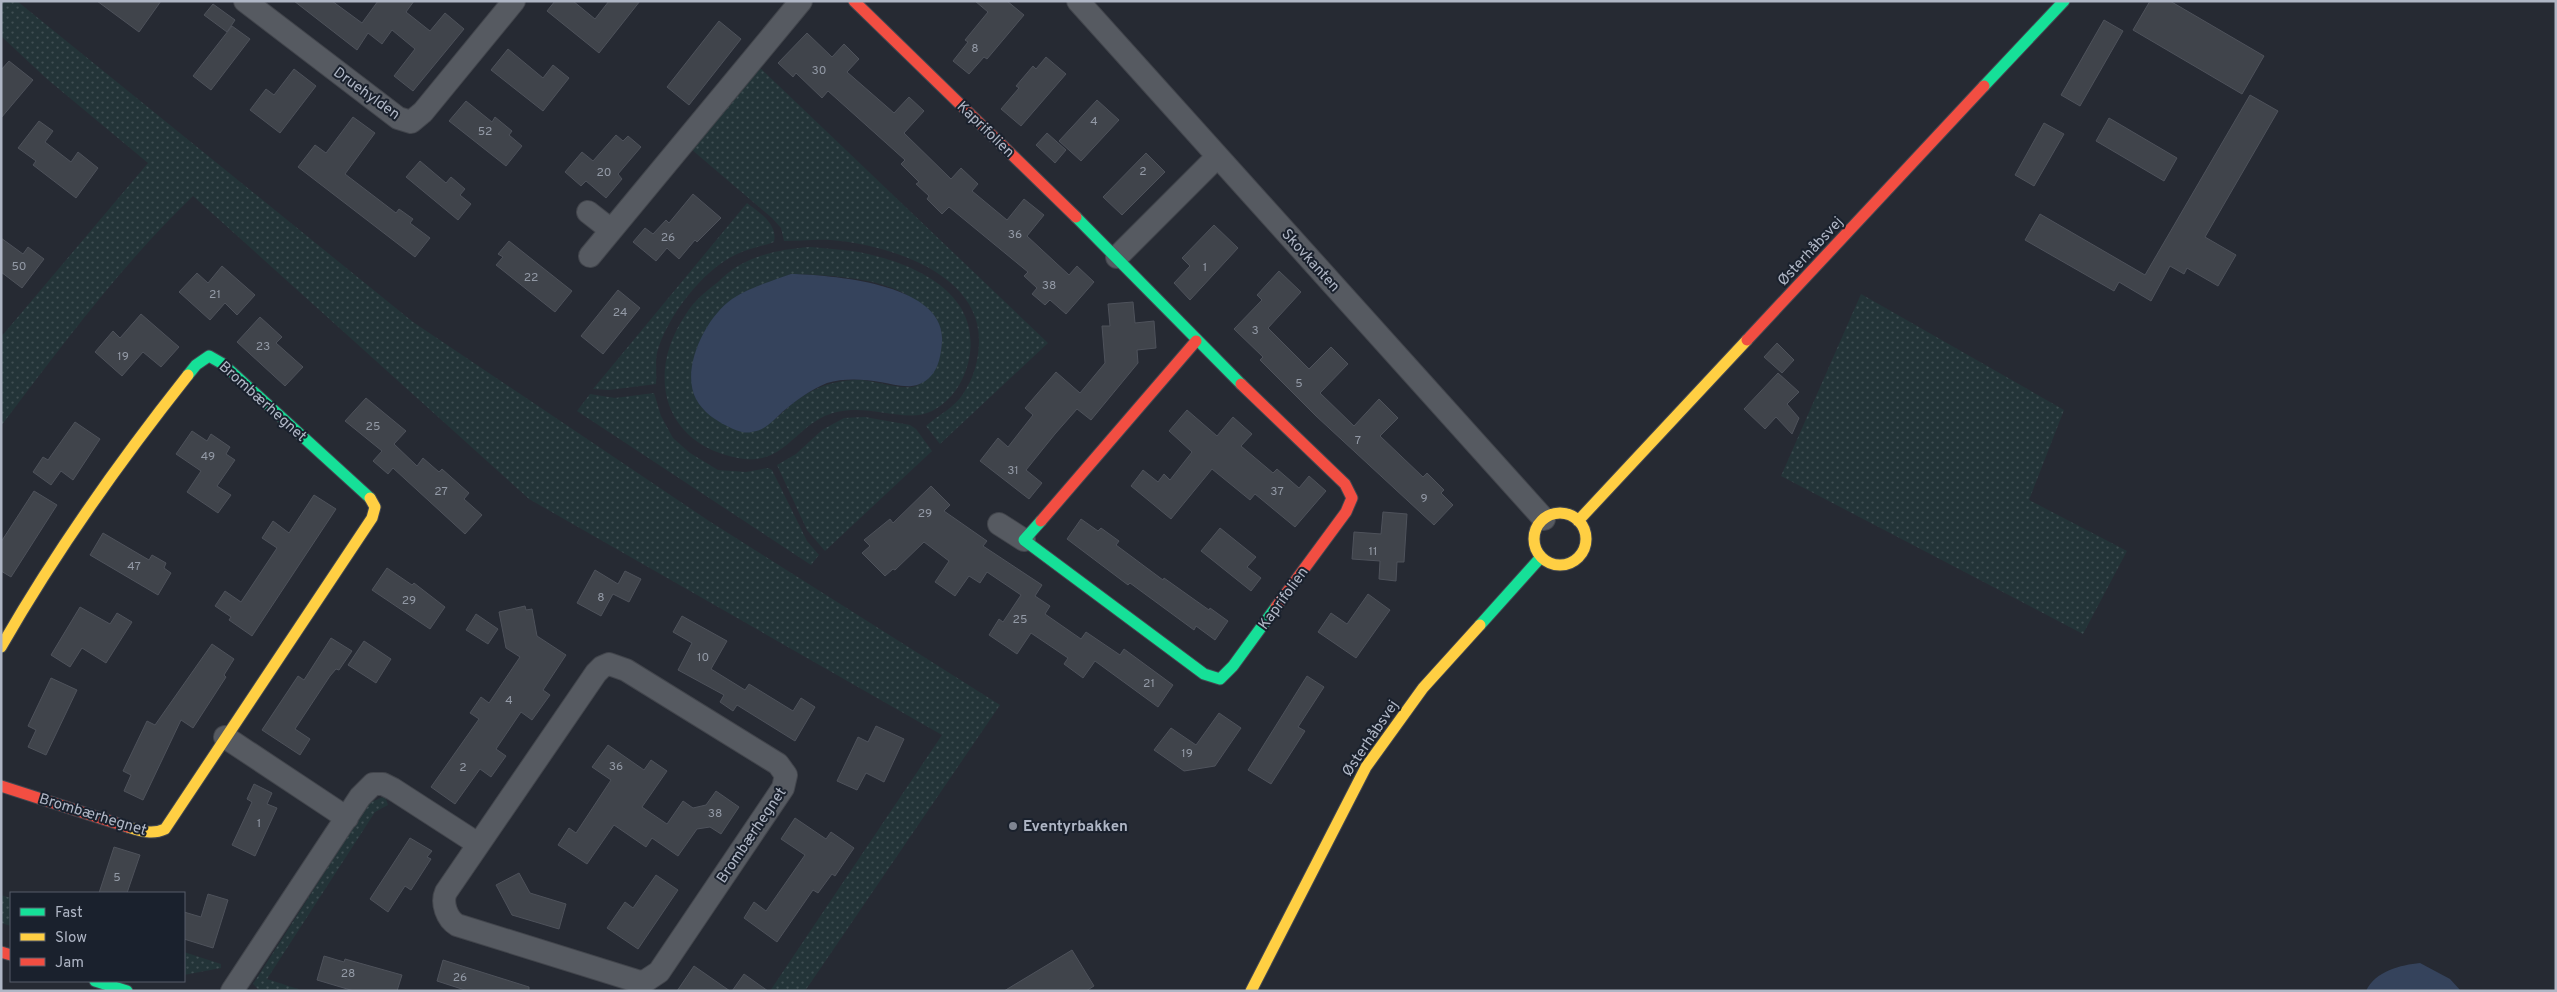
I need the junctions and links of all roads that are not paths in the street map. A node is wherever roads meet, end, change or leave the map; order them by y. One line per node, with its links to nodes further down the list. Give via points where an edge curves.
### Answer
1 (245, 1): 2 (street, Druehylden, via 398,118 411,122 423,112)
2 (514, 1)
3 (802, 1): 9 (street)
4 (854, 1): 11 (street, Kaprifolien)
5 (1078, 1): 7 (street, Skovkanten)
6 (2064, 1): 14 (street, Østerhåbsvej)
7 (1217, 157): 11 (street); 13 (street, Skovkanten)
8 (588, 212): 9 (street)
9 (611, 230): 10 (street)
10 (590, 256)
11 (1117, 257): 12 (street, Kaprifolien)
12 (1196, 341): 16 (street); 16 (street, Kaprifolien, via 1345,484 1352,498 1346,512 1233,666 1220,679 1204,674)
13 (1544, 519): 14 (street, via 1562,513); 17 (street, via 1534,537)
14 (1578, 521): 17 (street, via 1583,526 1586,539 1578,558 1560,566)
15 (999, 524): 16 (street, Kaprifolien)
16 (1024, 540)
17 (1541, 557): 26 (street, Østerhåbsvej, via 1423,688 1366,767)
18 (1, 647): 19 (street, Brombærhegnet, via 69,534 131,446 196,365 209,356 217,359 369,496 375,506 372,518)
19 (225, 737): 20 (street, Brombærhegnet, via 169,824 158,832 143,832); 21 (street)
20 (1, 786)
21 (347, 818): 22 (street, via 366,788 382,784); 25 (street)
22 (478, 844): 22 (street, Brombærhegnet, via 444,897 443,902 454,924 632,981 647,980 658,972 783,788 786,775 778,764 626,670 610,664 596,673)
23 (97, 982): 24 (street)
24 (127, 991)
25 (232, 991)
26 (1251, 991)

